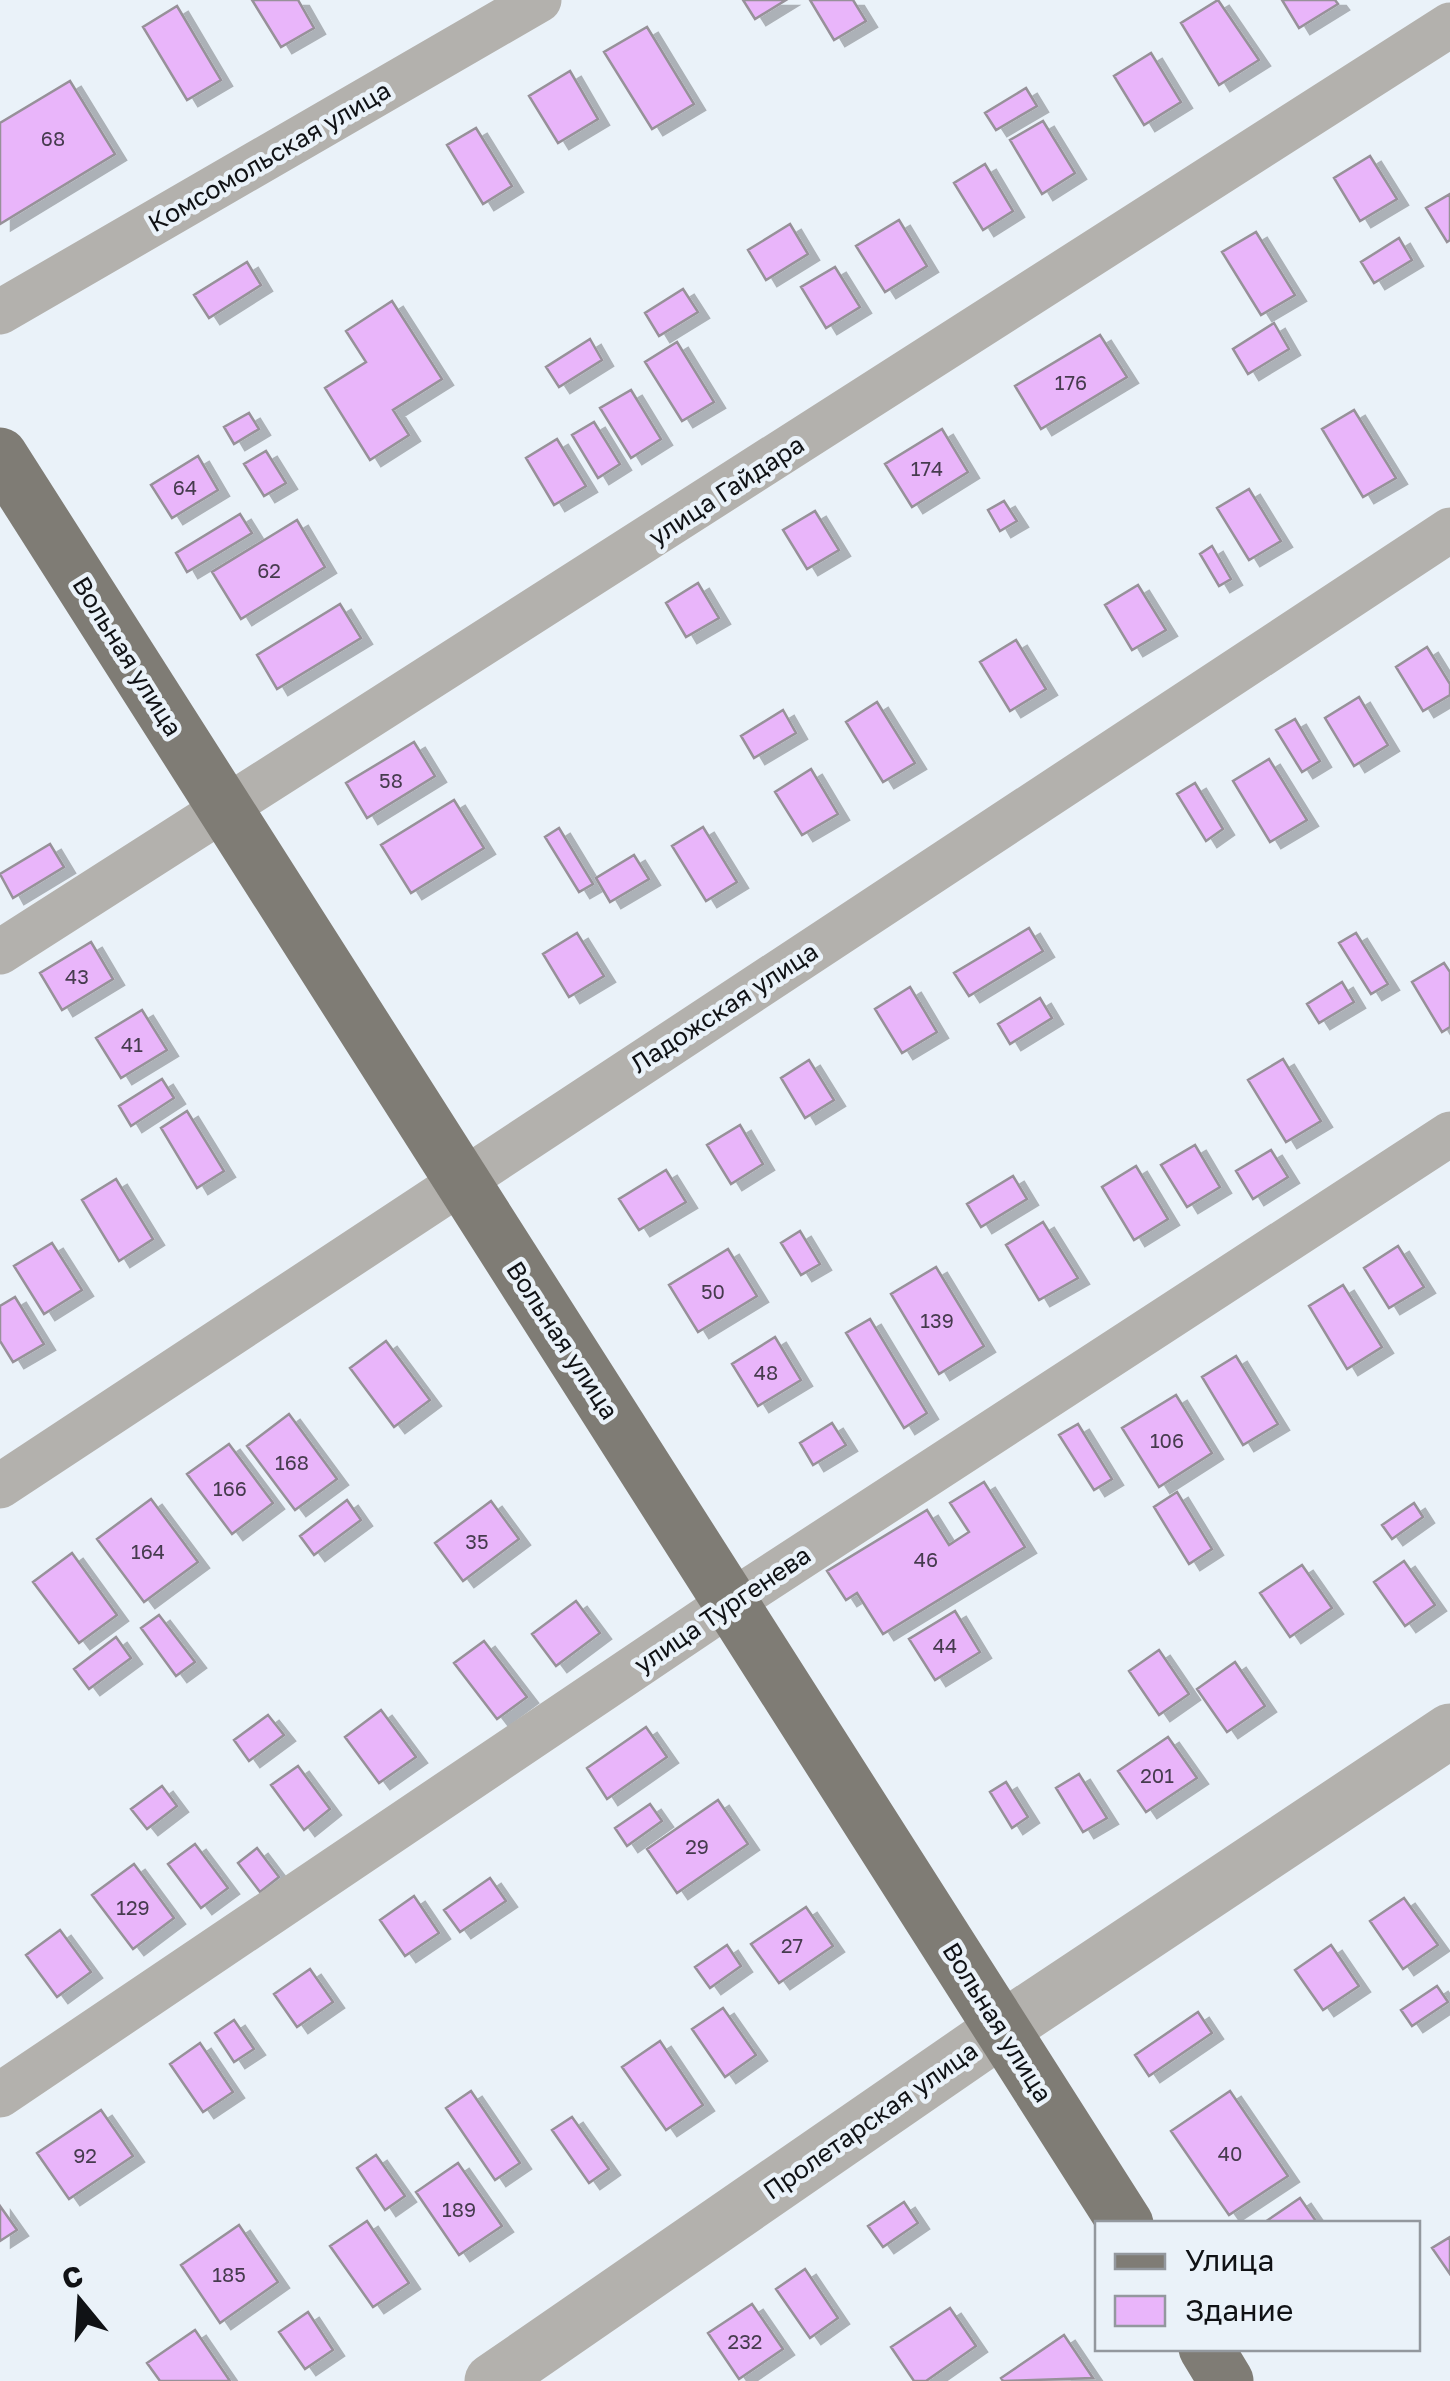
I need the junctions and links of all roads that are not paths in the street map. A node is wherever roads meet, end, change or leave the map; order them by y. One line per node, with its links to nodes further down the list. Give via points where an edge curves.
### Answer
1 (539, 0): 3 (street, Комсомольская улица)
2 (1450, 24): 6 (street, улица Гайдара)
3 (0, 312)
4 (0, 455): 6 (main road, Вольная улица)
5 (1450, 530): 9 (street, Ладожская улица)
6 (226, 811): 7 (street, улица Гайдара); 9 (main road, Вольная улица)
7 (0, 952)
8 (1450, 1134): 11 (street, улица Тургенева)
9 (460, 1182): 10 (street, Ладожская улица); 11 (main road, Вольная улица)
10 (0, 1486)
11 (733, 1601): 13 (main road, Вольная улица); 14 (street, улица Тургенева)
12 (1450, 1731): 13 (street, Пролетарская улица)
13 (1002, 2029): 15 (main road, Вольная улица); 17 (street, Пролетарская улица)
14 (0, 2094)
15 (1124, 2221)
16 (1208, 2351): 18 (main road)
17 (492, 2381)
18 (1226, 2381)

